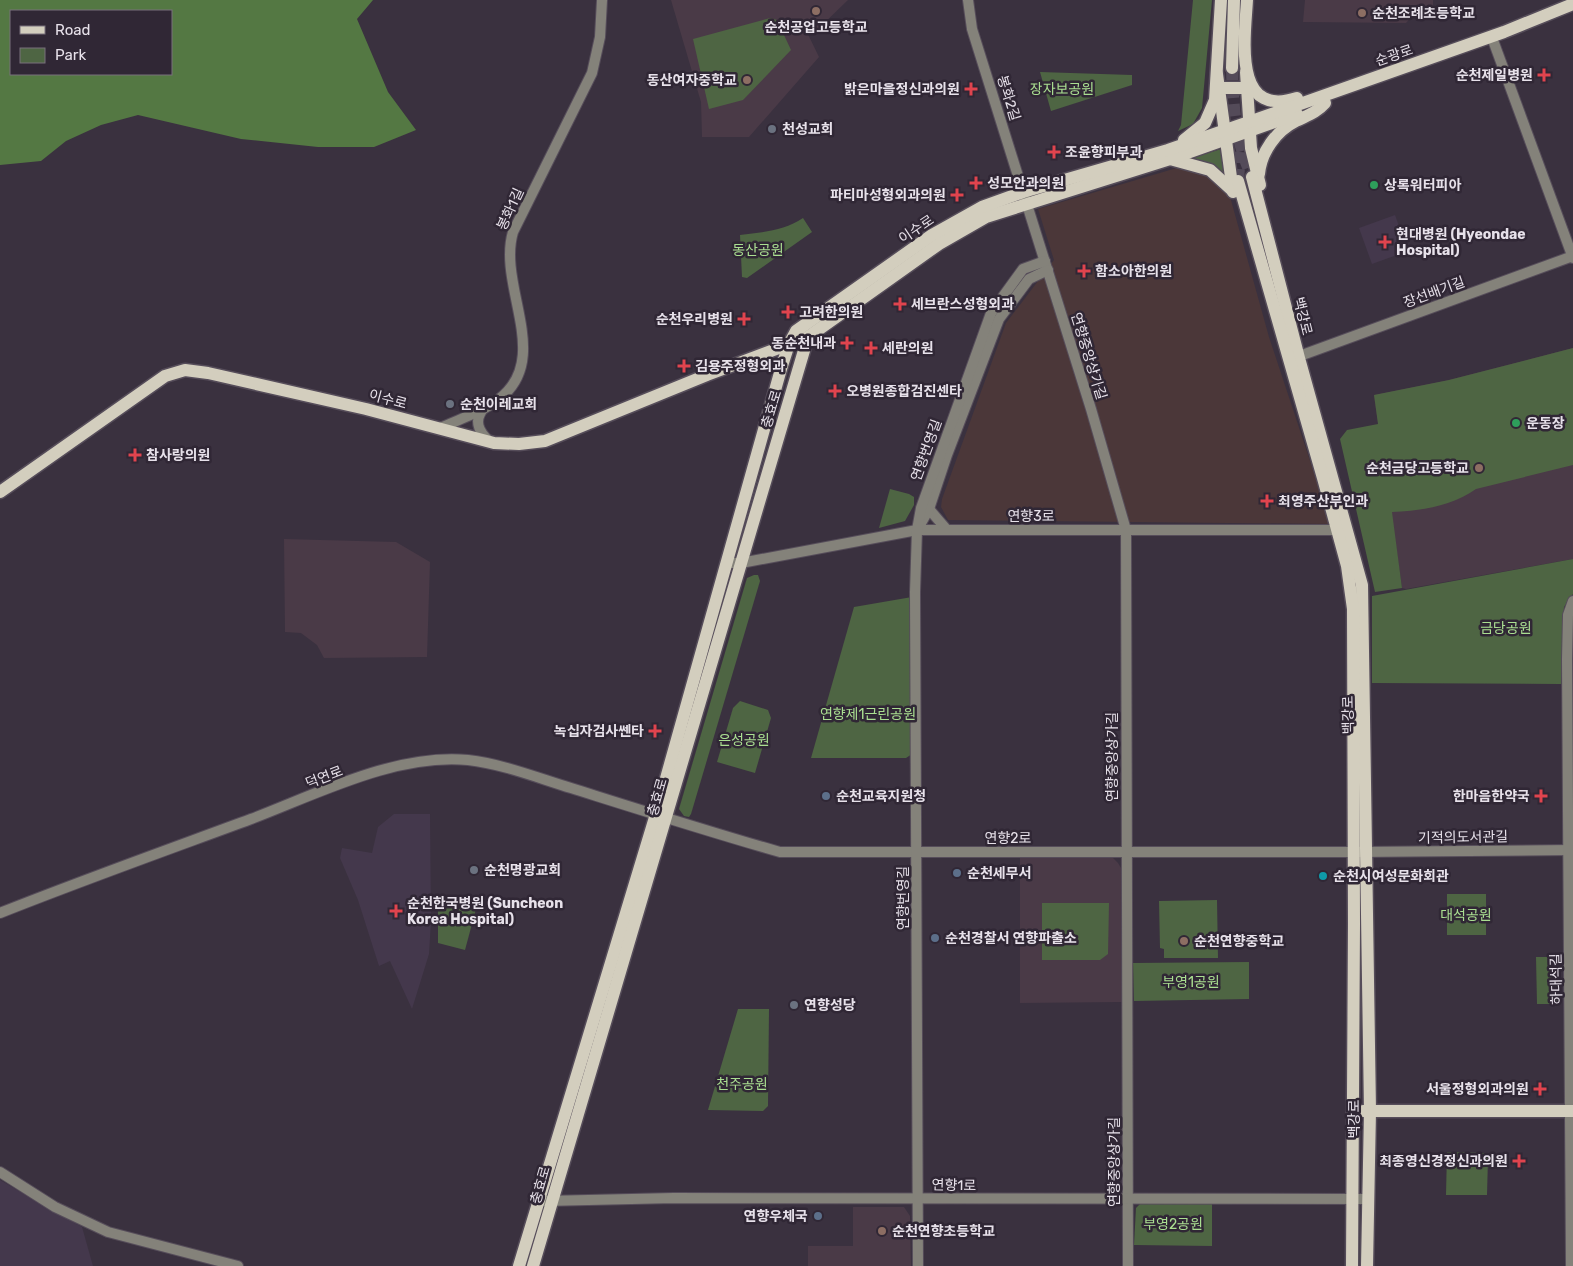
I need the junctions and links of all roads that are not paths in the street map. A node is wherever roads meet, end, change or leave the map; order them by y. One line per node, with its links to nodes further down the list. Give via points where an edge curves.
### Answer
1 (602, 0): 28 (street, 봉화1길, via 600,36 592,73 509,245 509,265 524,342 520,365 508,391)
2 (968, 0): 20 (street, 봉화2길, via 972,29)
3 (1221, 0): 11 (main road)
4 (1234, 0): 9 (main road)
5 (1247, 0): 10 (main road)
6 (1573, 4): 14 (main road, 순광로)
7 (1573, 12): 8 (main road, 순광로)
8 (1494, 43): 14 (main road, 순광로); 21 (street)
9 (1232, 68)
10 (1246, 72): 13 (main road); 14 (main road, via 1254,90 1268,99 1283,101 1308,95)
11 (1216, 74): 12 (main road); 17 (main road, via 1215,100 1204,123)
12 (1220, 88): 13 (main road); 16 (main road)
13 (1247, 88): 15 (main road)
14 (1323, 99): 15 (main road, 순광로); 18 (main road, via 1316,113 1295,121 1274,139)
15 (1249, 127): 16 (main road, 순광로); 18 (main road)
16 (1225, 135): 17 (main road, 이수로); 19 (main road)
17 (1169, 154): 19 (main road, via 1210,170); 20 (main road, 이수로)
18 (1256, 176): 19 (main road); 26 (main road); 31 (main road, 백강로)
19 (1234, 184): 31 (main road, via 1292,396 1314,461)
20 (1025, 198): 22 (street, 봉화2길); 23 (main road, 이수로, via 939,244); 24 (main road, 이수로, via 982,207 932,235 796,331)
21 (1573, 257): 26 (street, 장선배기길)
22 (1047, 265): 33 (street, 연향번영길, via 1024,269 992,313); 36 (street, 연향중앙상가길)
23 (808, 336): 24 (main road, 이수로); 39 (main road, 충효로)
24 (789, 344): 25 (main road, 이수로); 27 (main road, 충효로)
25 (767, 353): 27 (main road, via 776,355); 30 (main road, 이수로, via 546,441 519,444)
26 (1305, 354): 31 (main road, via 1333,457)
27 (781, 368): 39 (main road, 충효로)
28 (483, 409): 29 (street, 봉화1길); 30 (street, via 478,416 478,425)
29 (440, 428): 30 (main road, 이수로); 32 (main road, 이수로, via 366,408 186,370 164,376)
30 (489, 442)
31 (1328, 477): 37 (main road, 백강로); 45 (main road, 백강로, via 1362,586)
32 (0, 492)
33 (925, 508): 34 (street, 연향번영길); 35 (street); 38 (street)
34 (917, 530): 35 (street, 연향3로); 38 (street, 연향3로); 43 (street, 연향번영길)
35 (947, 530): 36 (street, 연향3로)
36 (1126, 530): 37 (street, 연향3로); 44 (street, 연향중앙상가길)
37 (1336, 530): 45 (main road, 백강로, via 1347,566 1353,609)
38 (899, 532): 39 (street, 연향3로)
39 (734, 562): 41 (main road, 충효로)
40 (1573, 601): 42 (street, 하대석길, via 1568,615 1567,659)
41 (661, 816): 43 (street, 연향2로, via 780,852); 46 (street, 덕연로, via 496,766 468,760 422,761 379,770); 55 (main road, 충효로)
42 (1571, 850): 45 (street, 기적의도서관길); 49 (street, 하대석길)
43 (917, 852): 44 (street, 연향2로); 51 (street, 연향번영길)
44 (1126, 852): 45 (street, 연향2로); 52 (street, 연향중앙상가길)
45 (1360, 852): 47 (main road, 백강로); 48 (main road, 백강로)
46 (0, 913)
47 (1353, 1111): 48 (main road); 53 (main road, 백강로)
48 (1370, 1111): 49 (main road); 54 (main road, 백강로)
49 (1572, 1111): 63 (street, 하대석길)
50 (0, 1172): 56 (street, via 55,1207 108,1232)
51 (917, 1198): 52 (street, 연향1로); 55 (street, 연향1로); 59 (street, 연향번영길)
52 (1128, 1199): 53 (street, 연향1로); 60 (street, 연향중앙상가길)
53 (1352, 1199): 54 (street, 연향1로); 61 (main road, 백강로)
54 (1368, 1199): 62 (main road, 백강로)
55 (545, 1201): 57 (main road, 충효로); 58 (main road, 충효로)
56 (238, 1266)
57 (519, 1266)
58 (533, 1266)
59 (918, 1266)
60 (1128, 1266)
61 (1352, 1266)
62 (1367, 1266)
63 (1571, 1266)

